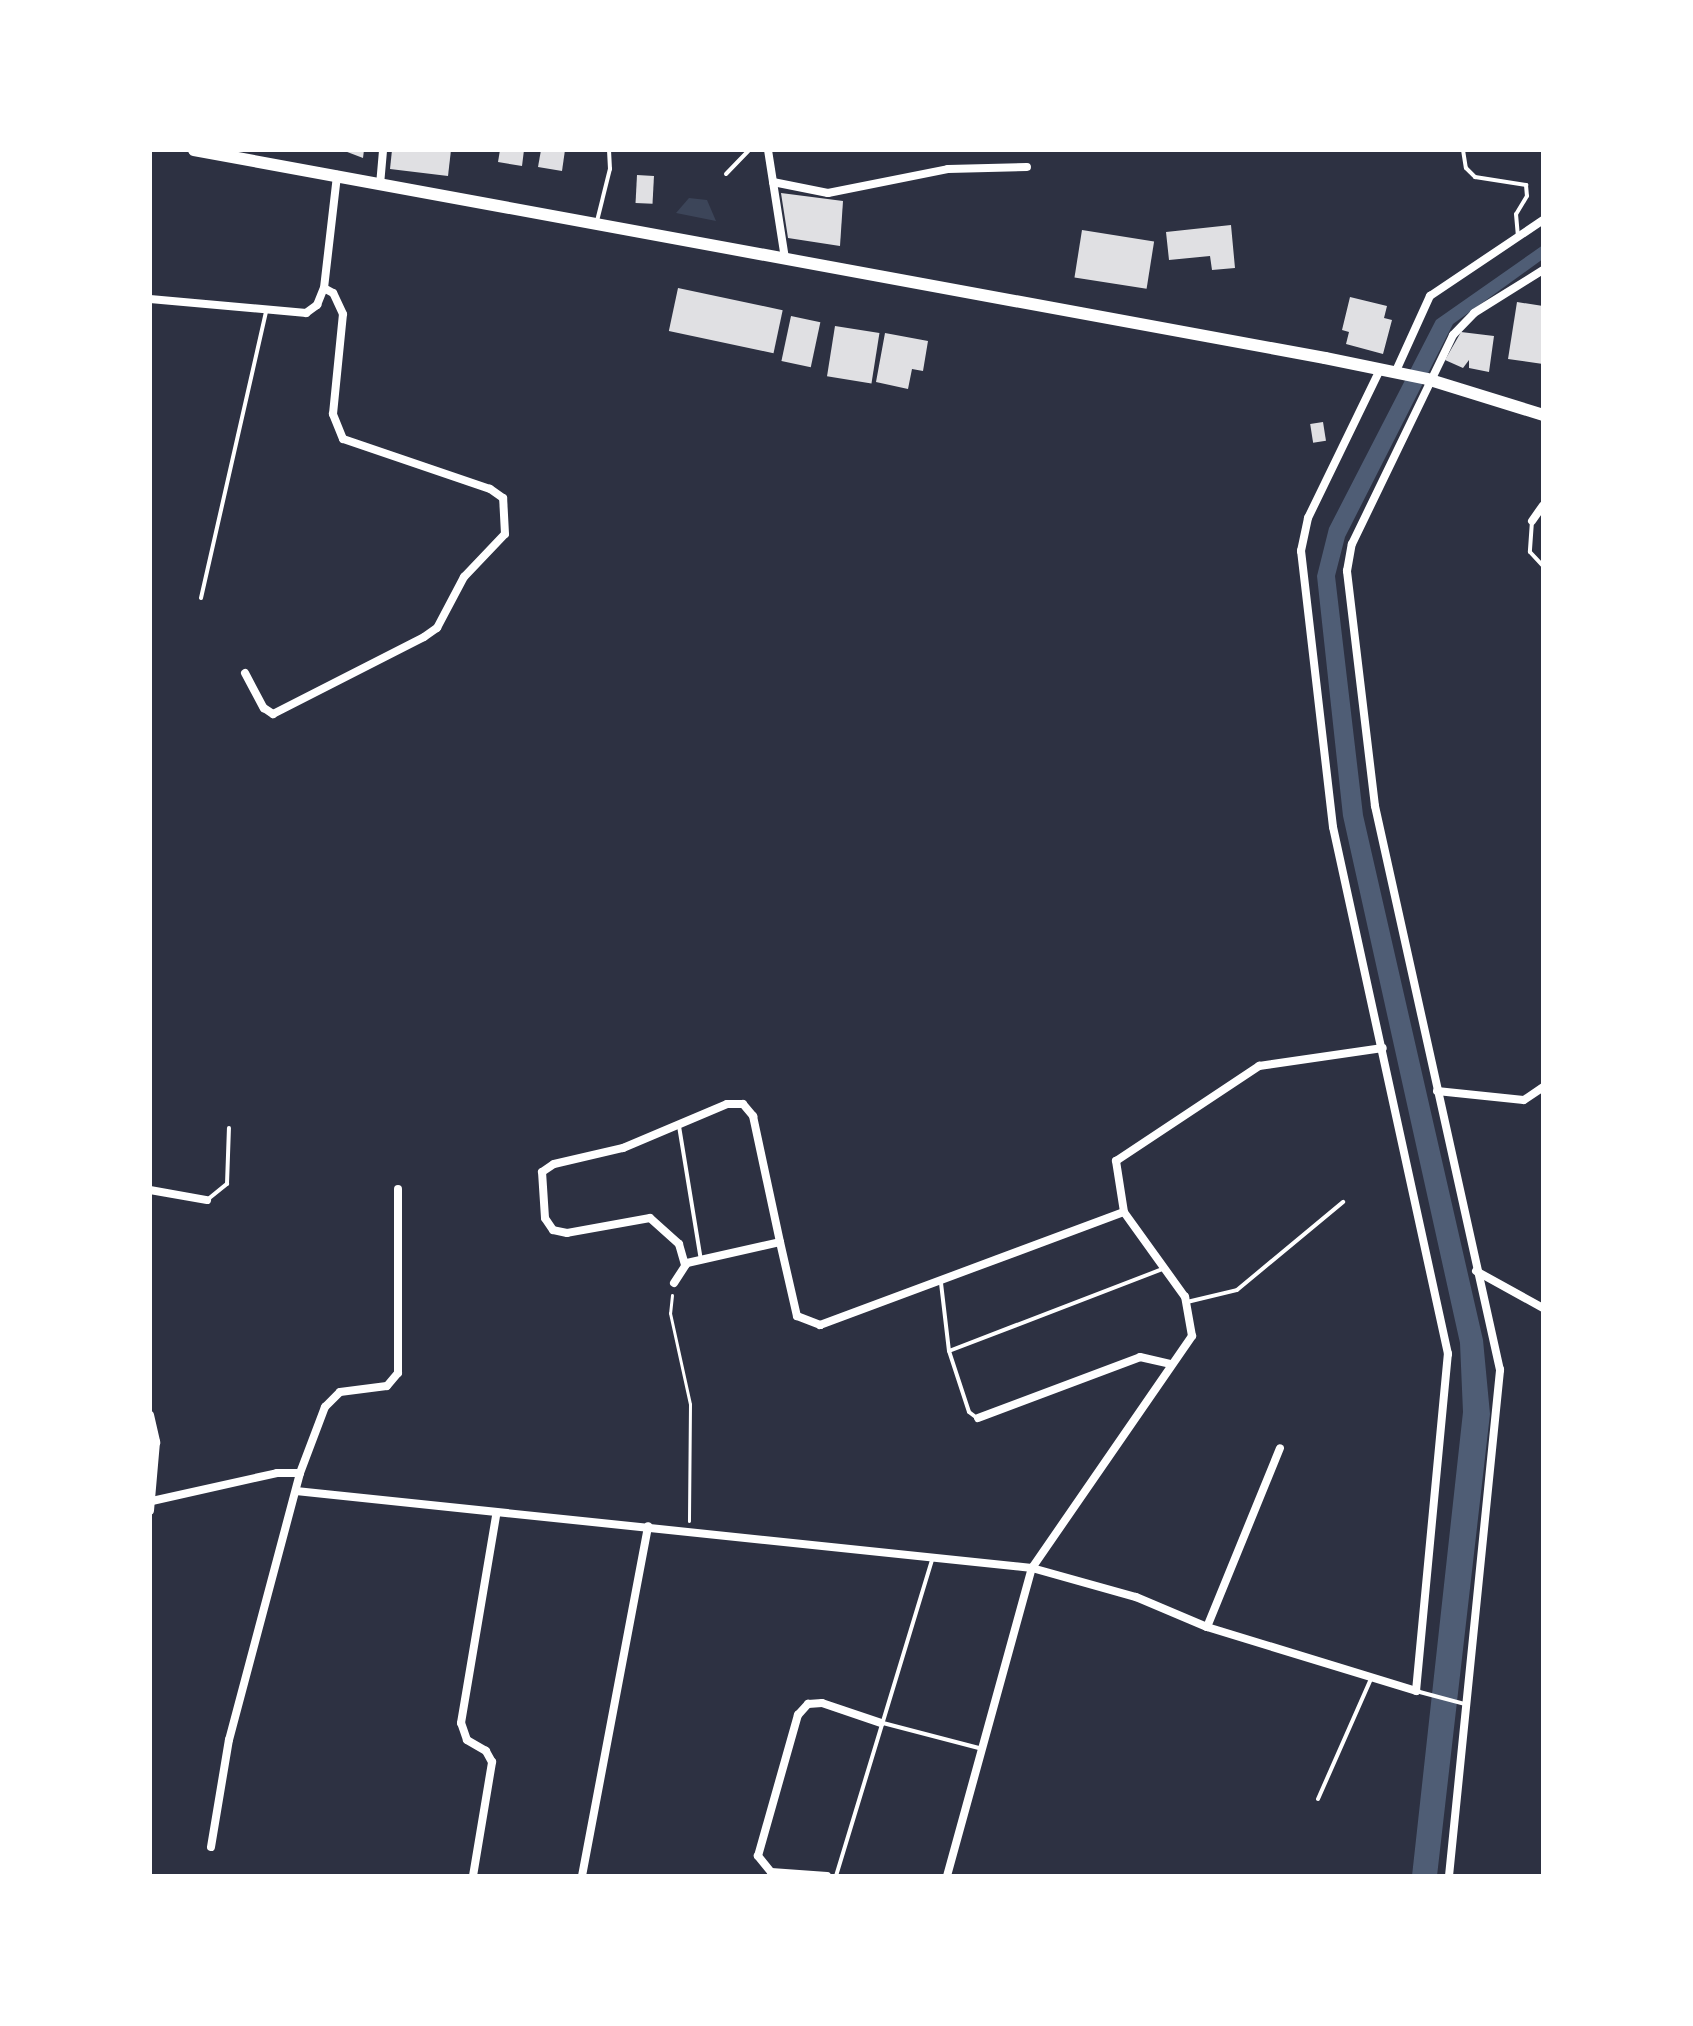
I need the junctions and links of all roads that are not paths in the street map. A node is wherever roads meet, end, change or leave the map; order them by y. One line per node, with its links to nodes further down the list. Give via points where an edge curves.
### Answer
1 (194, 150): 9 (main road)
2 (383, 150): 11 (street)
3 (609, 150): 13 (lane, via 610,169)
4 (749, 150): 8 (lane)
5 (768, 150): 10 (street)
6 (1463, 150): 14 (lane, via 1466,168 1475,177 1526,185 1527,196 1516,214)
7 (1027, 167): 10 (street, via 948,169 828,193)
8 (726, 174)
9 (337, 175): 11 (main road); 17 (street)
10 (773, 182): 15 (street)
11 (380, 185): 13 (main road)
12 (1543, 220): 14 (street)
13 (596, 224): 15 (main road)
14 (1518, 235): 21 (street, via 1430,296)
15 (785, 258): 20 (main road)
16 (1543, 270): 22 (street, via 1474,313 1453,335)
17 (324, 288): 19 (street, via 317,305 306,313); 28 (street, via 333,293 343,314 333,414 343,439 490,489 503,498 505,534 464,577 437,628 424,637 273,714 264,708)
18 (150, 299): 19 (street)
19 (266, 311): 27 (lane)
20 (1380, 370): 21 (main road); 29 (street, via 1308,518 1301,551 1333,827)
21 (1395, 373): 22 (main road)
22 (1427, 379): 23 (main road); 31 (street, via 1352,544 1347,571 1375,806)
23 (1543, 415)
24 (1543, 505): 25 (street)
25 (1532, 521): 26 (lane, via 1530,552)
26 (1543, 566)
27 (201, 598)
28 (245, 673)
29 (1383, 1048): 38 (street, via 1256,1067 1118,1157 1114,1171); 63 (street, via 1448,1354)
30 (1543, 1087): 31 (street, via 1524,1100)
31 (1437, 1091): 43 (street)
32 (679, 1126): 39 (street, via 727,1104 749,1109); 40 (lane); 41 (street, via 623,1148 554,1164 542,1172 539,1185 553,1230 567,1233 650,1218 679,1244)
33 (229, 1128): 36 (lane, via 227,1184)
34 (398, 1189): 53 (street, via 398,1373 387,1386 333,1396)
35 (150, 1190): 36 (street)
36 (207, 1200)
37 (1343, 1202): 46 (lane, via 1237,1290)
38 (1124, 1212): 42 (street); 44 (street)
39 (780, 1242): 40 (street); 44 (street, via 797,1316 811,1325)
40 (701, 1260): 41 (street)
41 (685, 1265): 45 (street)
42 (1167, 1267): 46 (street); 48 (lane)
43 (1475, 1270): 47 (street); 64 (street, via 1500,1370)
44 (940, 1280): 48 (lane)
45 (674, 1283)
46 (1186, 1302): 49 (street, via 1192,1336)
47 (1543, 1308)
48 (949, 1351): 51 (lane, via 969,1412)
49 (1171, 1364): 51 (street, via 1140,1357); 60 (street)
50 (150, 1415): 55 (street, via 156,1442)
51 (978, 1418)
52 (1280, 1448): 61 (street)
53 (300, 1473): 54 (street); 55 (street, via 277,1473)
54 (296, 1491): 57 (street); 68 (street, via 220,1775)
55 (152, 1501): 56 (street)
56 (150, 1511)
57 (496, 1516): 58 (street); 69 (street, via 461,1723 467,1740 486,1751 492,1762)
58 (648, 1526): 59 (street); 70 (street)
59 (932, 1560): 60 (street); 65 (lane)
60 (1032, 1568): 61 (street, via 1136,1597); 66 (street)
61 (1207, 1627): 62 (street)
62 (1371, 1679): 63 (street); 67 (lane)
63 (1416, 1691): 64 (lane)
64 (1465, 1704): 74 (street)
65 (881, 1723): 66 (lane); 71 (street, via 822,1703 808,1704 798,1715 758,1856 771,1872); 72 (lane)
66 (985, 1750): 73 (street)
67 (1318, 1799)
68 (211, 1847)
69 (473, 1876)
70 (582, 1876)
71 (827, 1876)
72 (836, 1876)
73 (947, 1876)
74 (1449, 1876)

